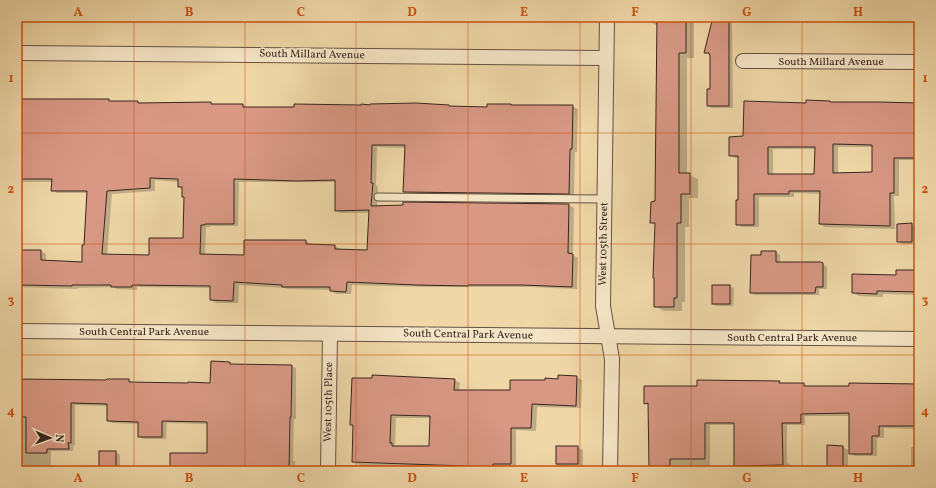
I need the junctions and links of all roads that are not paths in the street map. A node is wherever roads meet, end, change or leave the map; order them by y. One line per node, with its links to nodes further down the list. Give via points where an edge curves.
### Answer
1 (607, 17): 3 (street, West 105th Street)
2 (17, 53): 3 (street, South Millard Avenue)
3 (606, 58): 7 (street, West 105th Street)
4 (743, 61): 5 (street, South Millard Avenue)
5 (919, 62)
6 (378, 196): 7 (lane)
7 (604, 199): 10 (street, West 105th Street, via 603,306)
8 (17, 331): 9 (street, South Central Park Avenue)
9 (330, 334): 10 (street, South Central Park Avenue); 12 (street, West 105th Place)
10 (607, 337): 11 (street, South Central Park Avenue); 14 (street, West 105th Street, via 612,360)
11 (919, 338)
12 (328, 470): 13 (lane)
13 (476, 471)
14 (610, 471)

